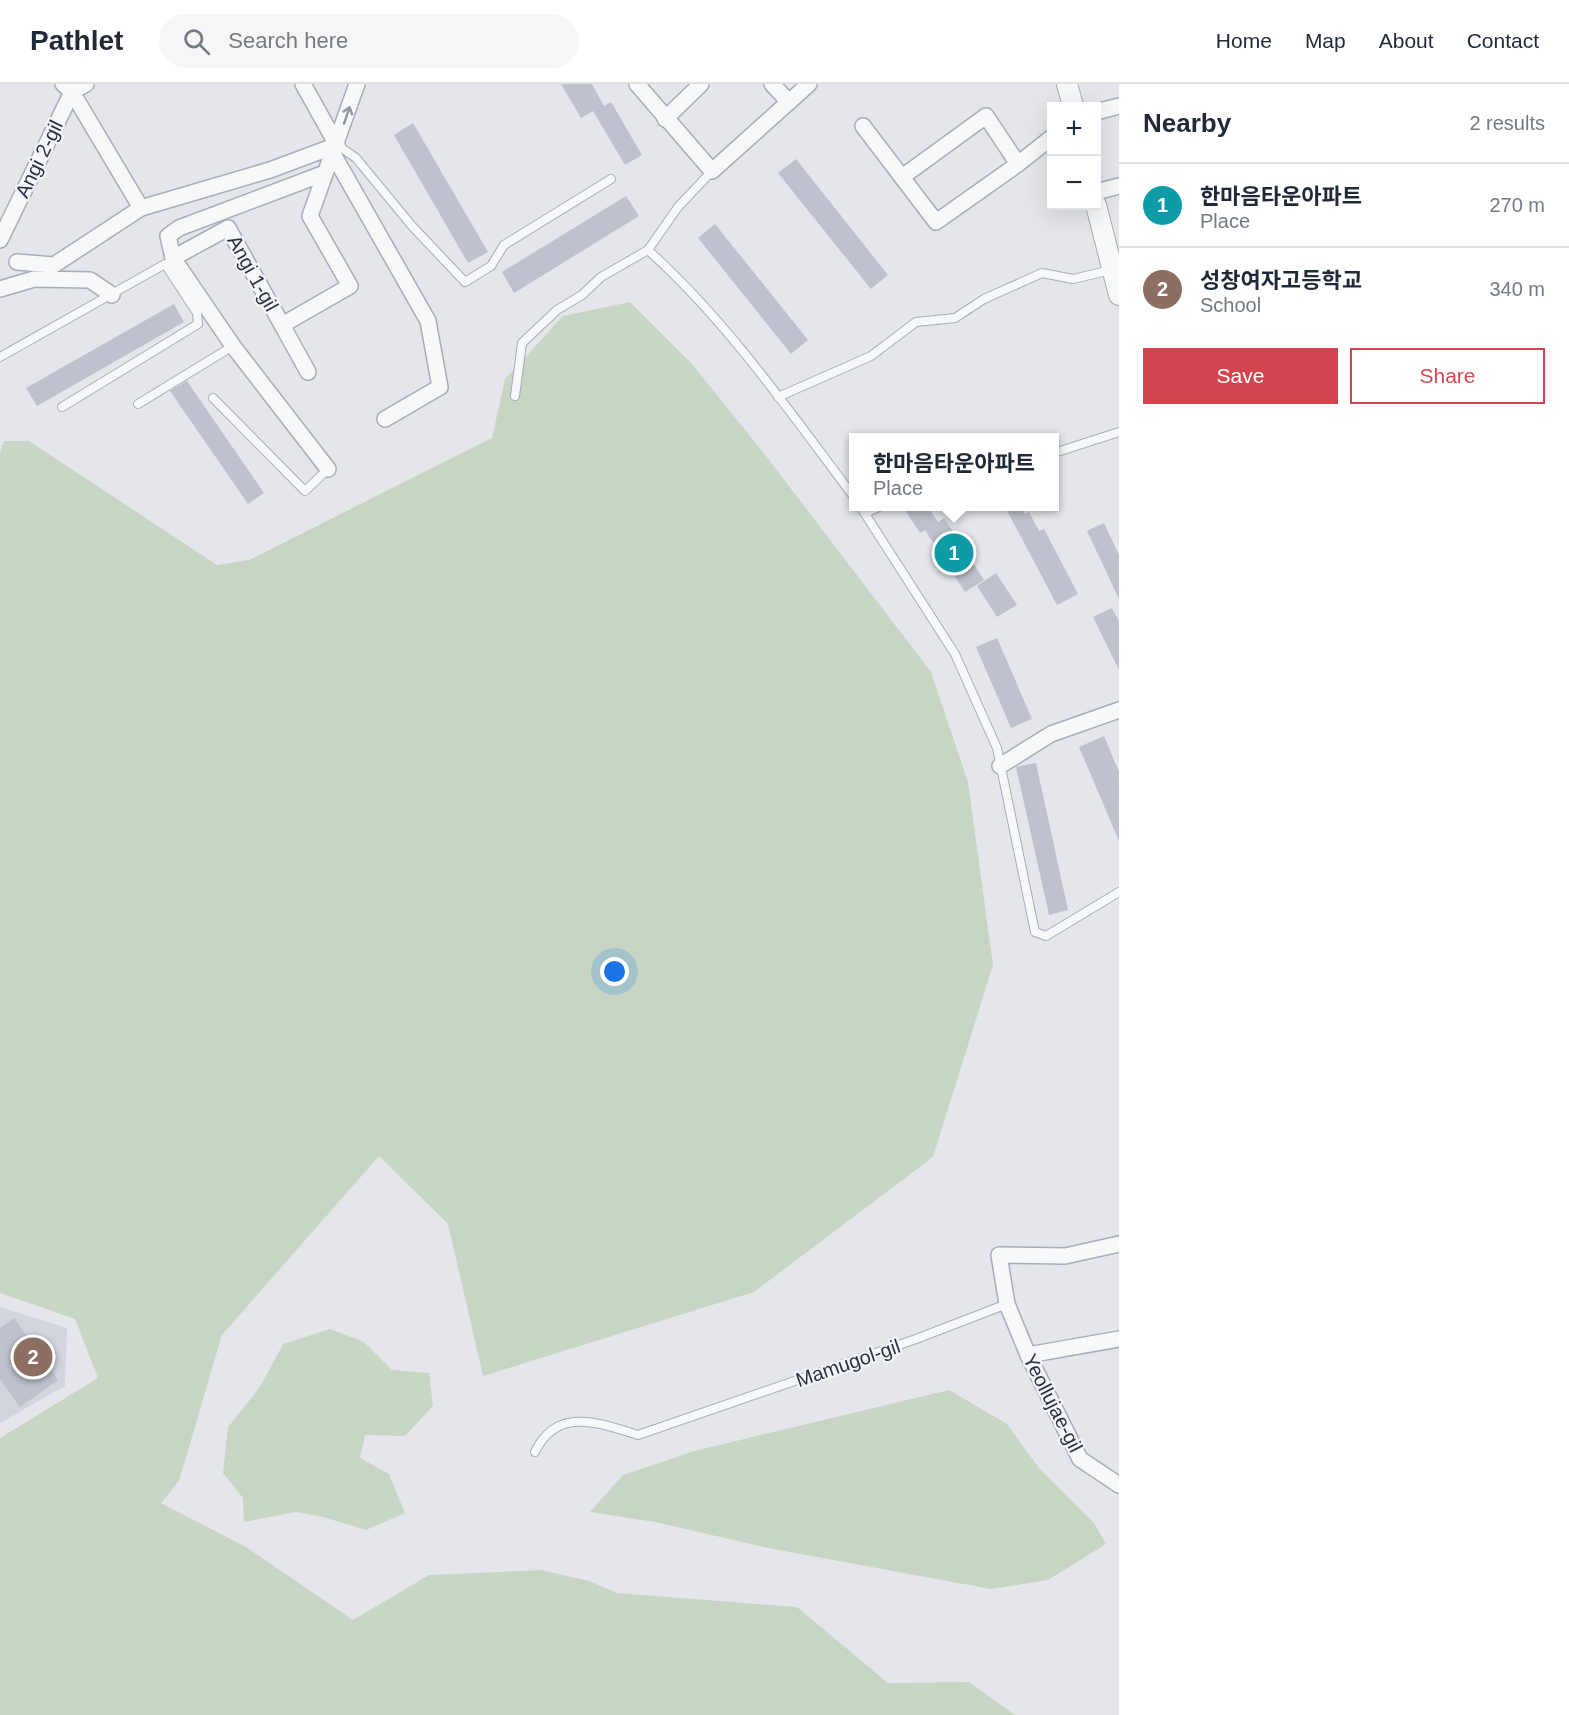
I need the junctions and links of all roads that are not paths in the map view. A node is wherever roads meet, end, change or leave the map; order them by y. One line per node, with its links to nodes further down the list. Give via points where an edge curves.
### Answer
1 (303, 84): 16 (street)
2 (357, 84): 16 (street, Angi 1-gil, one-way to 2)
3 (637, 84): 13 (street)
4 (701, 84): 13 (street)
5 (772, 84): 9 (street)
6 (809, 84): 9 (street)
7 (1067, 84): 10 (street)
8 (74, 87): 24 (street); 26 (street, Angi 2-gil)
9 (789, 102): 18 (street)
10 (1072, 102)
11 (1119, 106): 12 (street)
12 (1101, 111)
13 (665, 119): 18 (street)
14 (863, 126): 20 (street)
15 (1047, 141): 17 (street)
16 (335, 149): 19 (street, Angi 1-gil); 21 (lane, via 356,158 465,282 491,266 504,245); 24 (street); 43 (street, via 428,321 440,387)
17 (1018, 165): 20 (street, via 936,222); 20 (street, via 986,116)
18 (712, 171): 27 (lane, via 678,207)
19 (326, 172): 28 (street, via 178,228 168,237); 34 (street, Angi 1-gil, via 310,216 350,286)
20 (902, 177)
21 (611, 179)
22 (1119, 186): 23 (street)
23 (1101, 191)
24 (141, 208): 29 (street, via 54,265)
25 (1098, 210): 30 (street)
26 (0, 240)
27 (648, 250): 38 (lane, via 601,277 522,343); 39 (lane, via 718,318)
28 (169, 261): 32 (lane); 34 (street, Angi 1-gil, via 228,228); 35 (street); 42 (lane, via 197,313 198,324)
29 (17, 262)
30 (1116, 269): 33 (street); 39 (lane, via 1073,279 1042,273 984,299 955,318 916,322 871,356)
31 (0, 289): 32 (street, via 34,279 90,280)
32 (112, 295): 36 (lane)
33 (1119, 295)
34 (282, 325): 37 (street)
35 (233, 346): 41 (lane); 46 (street)
36 (0, 357)
37 (308, 372)
38 (515, 396)
39 (778, 397): 47 (lane)
40 (213, 398): 46 (lane, via 305,491)
41 (138, 404)
42 (62, 407)
43 (385, 419)
44 (1119, 432): 45 (lane)
45 (1059, 451)
46 (328, 469)
47 (849, 490)
48 (864, 511): 50 (lane, via 955,654 997,748)
49 (1119, 710): 50 (street, via 1051,734)
50 (1000, 766): 51 (lane, via 1035,932 1046,936)
51 (1119, 892)
52 (1119, 1244): 53 (street, via 1065,1256 999,1255)
53 (1007, 1304): 55 (street, Yeollujae-gil); 56 (lane, Mamugol-gil, via 638,1435 603,1424 571,1420 542,1437)
54 (1119, 1339): 55 (street)
55 (1028, 1355): 57 (street, Yeollujae-gil, via 1080,1459)
56 (536, 1452)
57 (1119, 1485)

